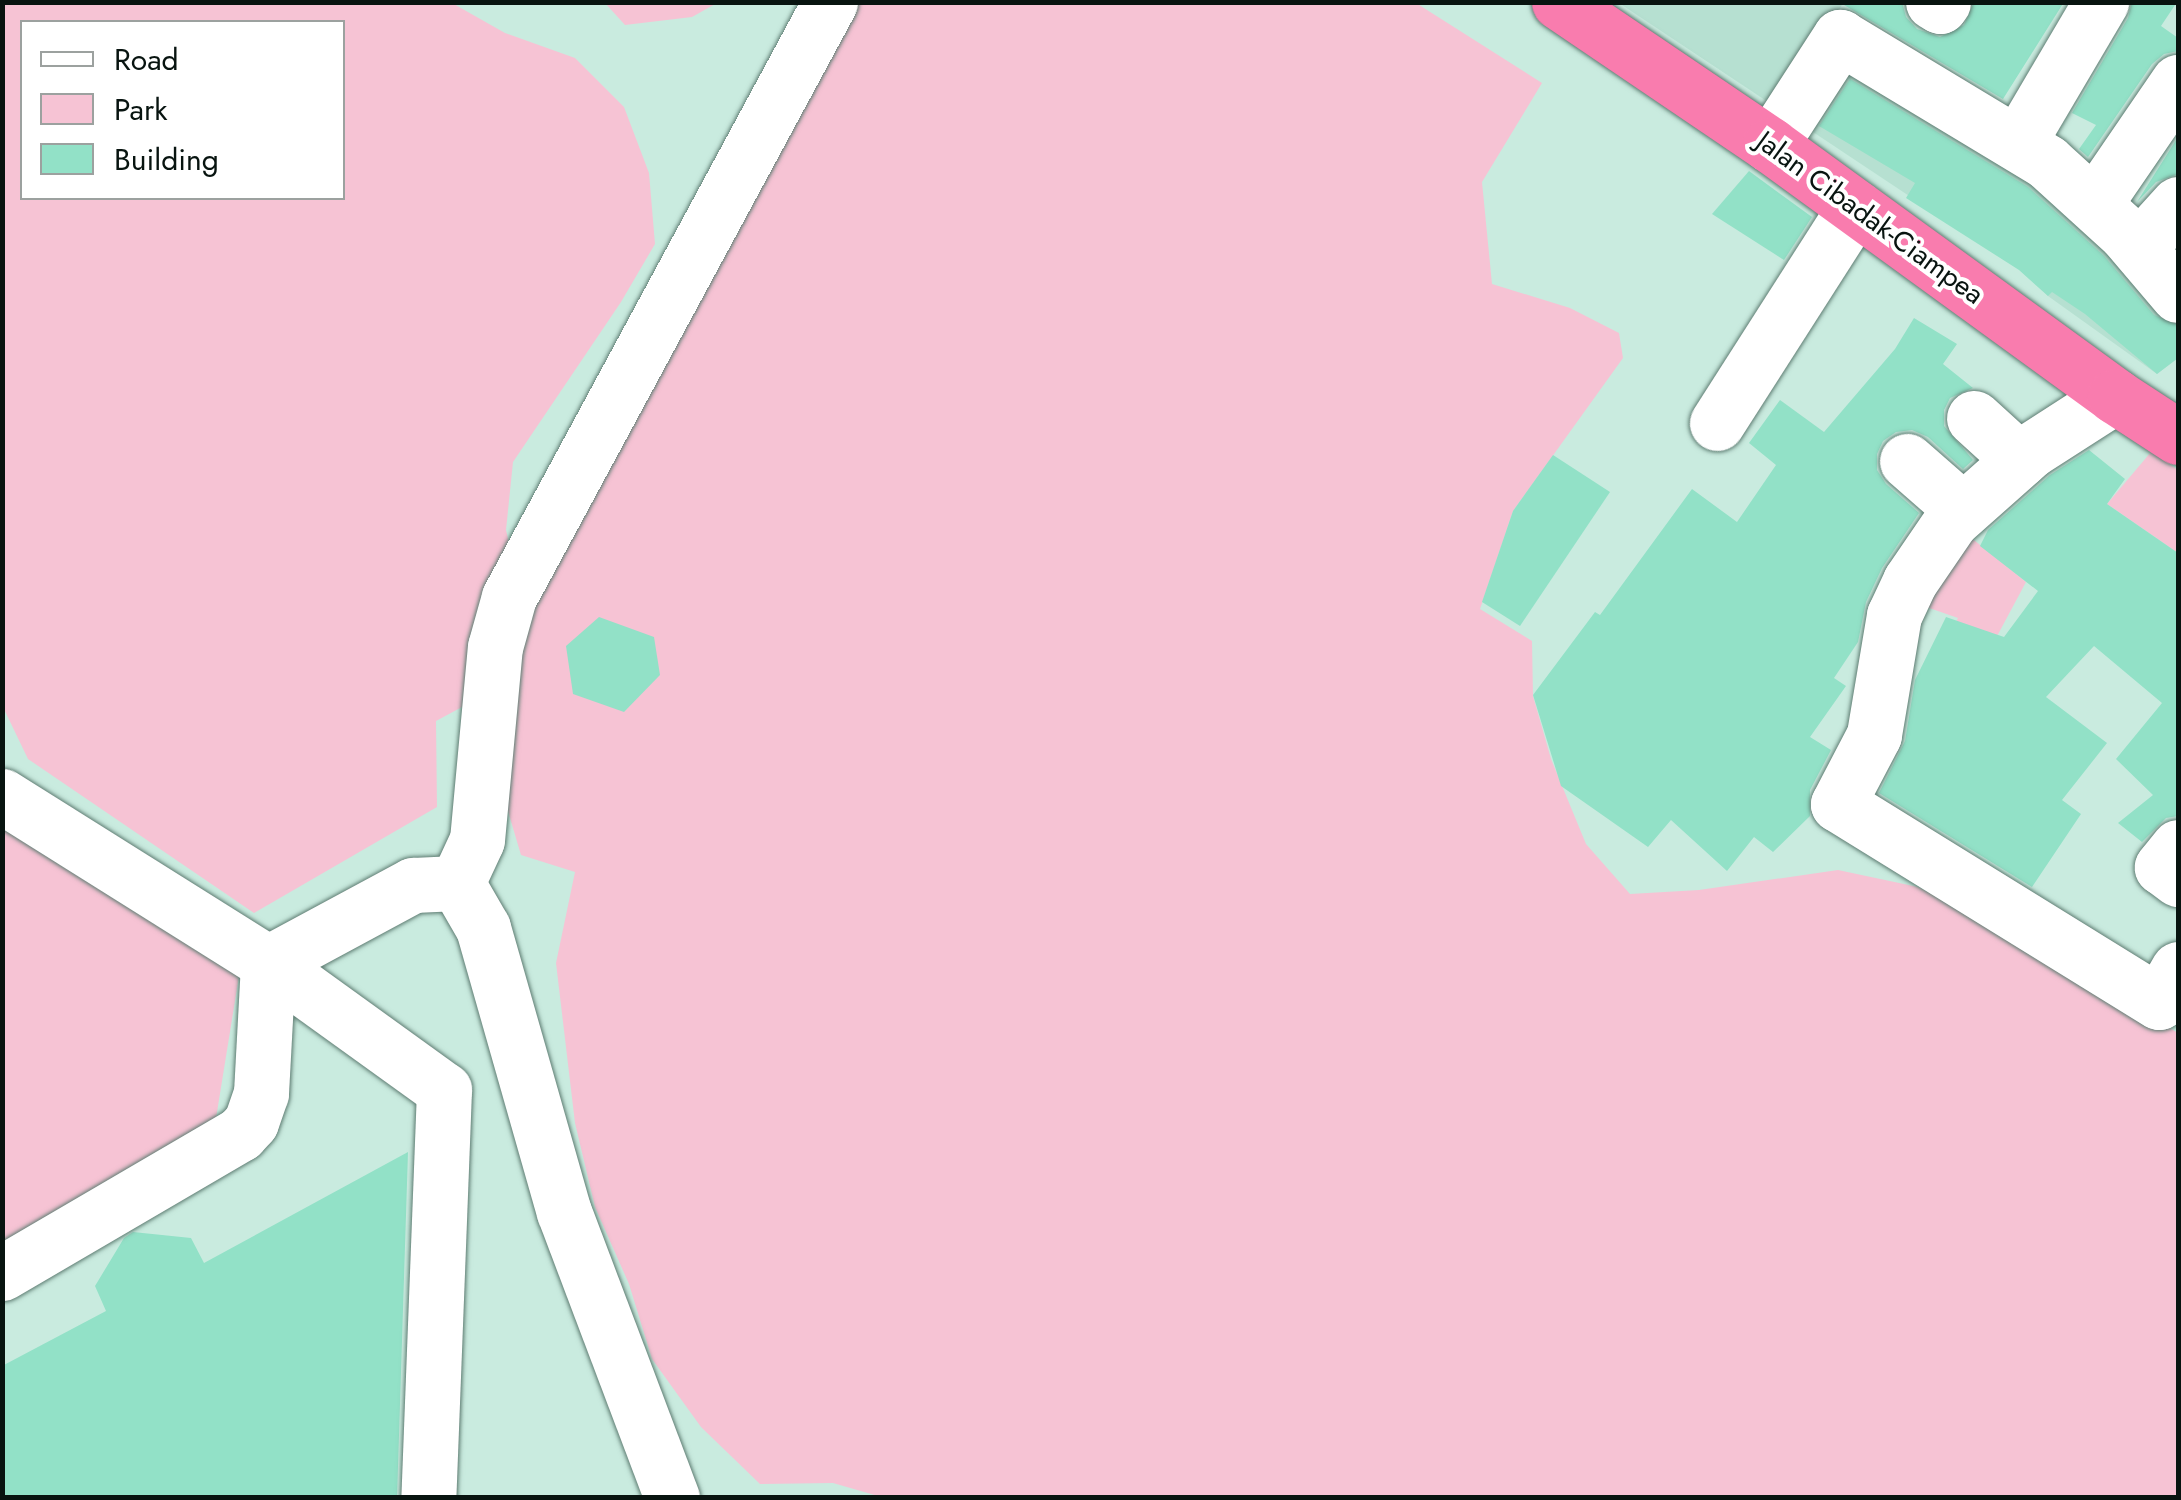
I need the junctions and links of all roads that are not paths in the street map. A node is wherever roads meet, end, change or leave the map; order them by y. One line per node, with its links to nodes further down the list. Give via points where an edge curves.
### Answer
1 (830, 2): 25 (street, via 510,596 495,646 477,840)
2 (1559, 2): 9 (highway, Jalan Cibadak-Ciampea)
3 (1933, 2): 4 (street)
4 (1943, 2)
5 (2101, 2): 8 (street)
6 (1840, 20): 8 (street); 9 (street)
7 (2178, 82): 10 (street)
8 (2018, 142): 10 (street)
9 (1770, 145): 12 (highway, Jalan Cibadak-Ciampea)
10 (2095, 203): 13 (street)
11 (2178, 204): 13 (street)
12 (1855, 206): 15 (highway, Jalan Cibadak-Ciampea); 17 (street)
13 (2139, 247): 14 (street)
14 (2178, 295)
15 (2115, 396): 18 (highway, Jalan Cibadak-Ciampea); 19 (street)
16 (1974, 418): 19 (street)
17 (1718, 423)
18 (2178, 437)
19 (2020, 460): 21 (street)
20 (1906, 462): 21 (street)
21 (1963, 510): 27 (street, via 1910,581 1894,615 1874,736 1838,804 2159,1002)
22 (2, 796): 26 (street)
23 (2178, 847): 24 (street, via 2162,866)
24 (2178, 879)
25 (457, 883): 26 (street, via 413,885); 30 (street, via 484,928 564,1212)
26 (268, 964): 28 (street, via 262,1094 251,1122); 29 (street, via 444,1090)
27 (2178, 970)
28 (2, 1273)
29 (428, 1498)
30 (672, 1498)

